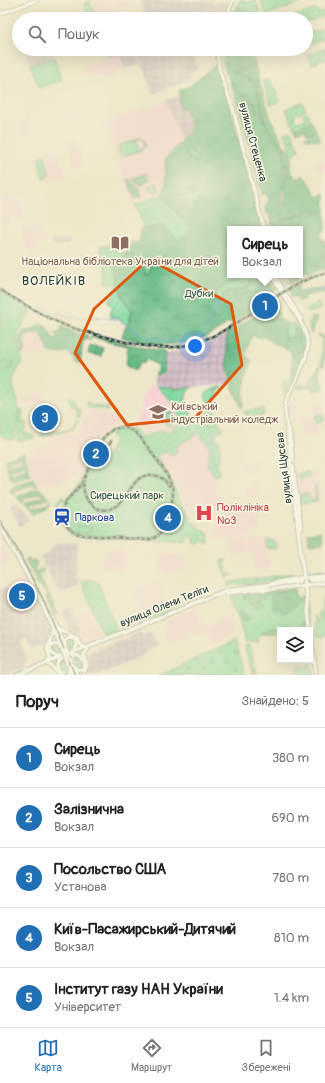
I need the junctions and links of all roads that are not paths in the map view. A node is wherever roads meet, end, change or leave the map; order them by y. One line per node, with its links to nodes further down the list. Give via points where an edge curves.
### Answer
1 (37, 0): 4 (main road)
2 (233, 0): 3 (main road)
3 (229, 12)
4 (0, 14)
5 (218, 56): 6 (main road, вулиця Стеценка, via 236,111)
6 (265, 226)
7 (275, 278): 10 (main road, вулиця Щусєва, via 278,288 306,328 310,341 308,358 287,410)
8 (0, 526): 13 (main road)
9 (325, 580): 10 (main road, вулиця Олени Теліги)
10 (307, 581): 12 (main road, вулиця Олени Теліги); 12 (main road, вулиця Олени Теліги, via 268,590); 29 (main road, вулиця Щусєва)
11 (300, 582): 12 (main road, вулиця Олени Теліги)
12 (250, 588): 15 (main road, вулиця Олени Теліги, via 222,594)
13 (46, 612): 14 (main road); 14 (main road, via 53,619)
14 (54, 626): 15 (main road, via 74,635 80,646); 16 (main road); 20 (main road, via 47,648 50,658)
15 (87, 648): 17 (main road, вулиця Олени Теліги); 28 (main road, via 84,654 87,665)
16 (63, 649): 17 (main road, via 65,640 72,637 76,643); 18 (main road, via 55,643 50,649 54,656); 19 (main road, bridge)
17 (72, 654): 18 (main road, вулиця Олени Теліги); 19 (main road, via 80,656 85,664 80,670)
18 (62, 658): 20 (main road, вулиця Олени Теліги); 24 (main road, via 57,666)
19 (70, 663): 25 (main road); 26 (main road); 27 (main road)
20 (47, 664): 21 (main road); 22 (main road); 23 (main road, via 53,667)
21 (17, 675)
22 (22, 675)
23 (58, 675)
24 (61, 675)
25 (67, 675)
26 (73, 675)
27 (77, 675)
28 (83, 675)
29 (318, 675)

